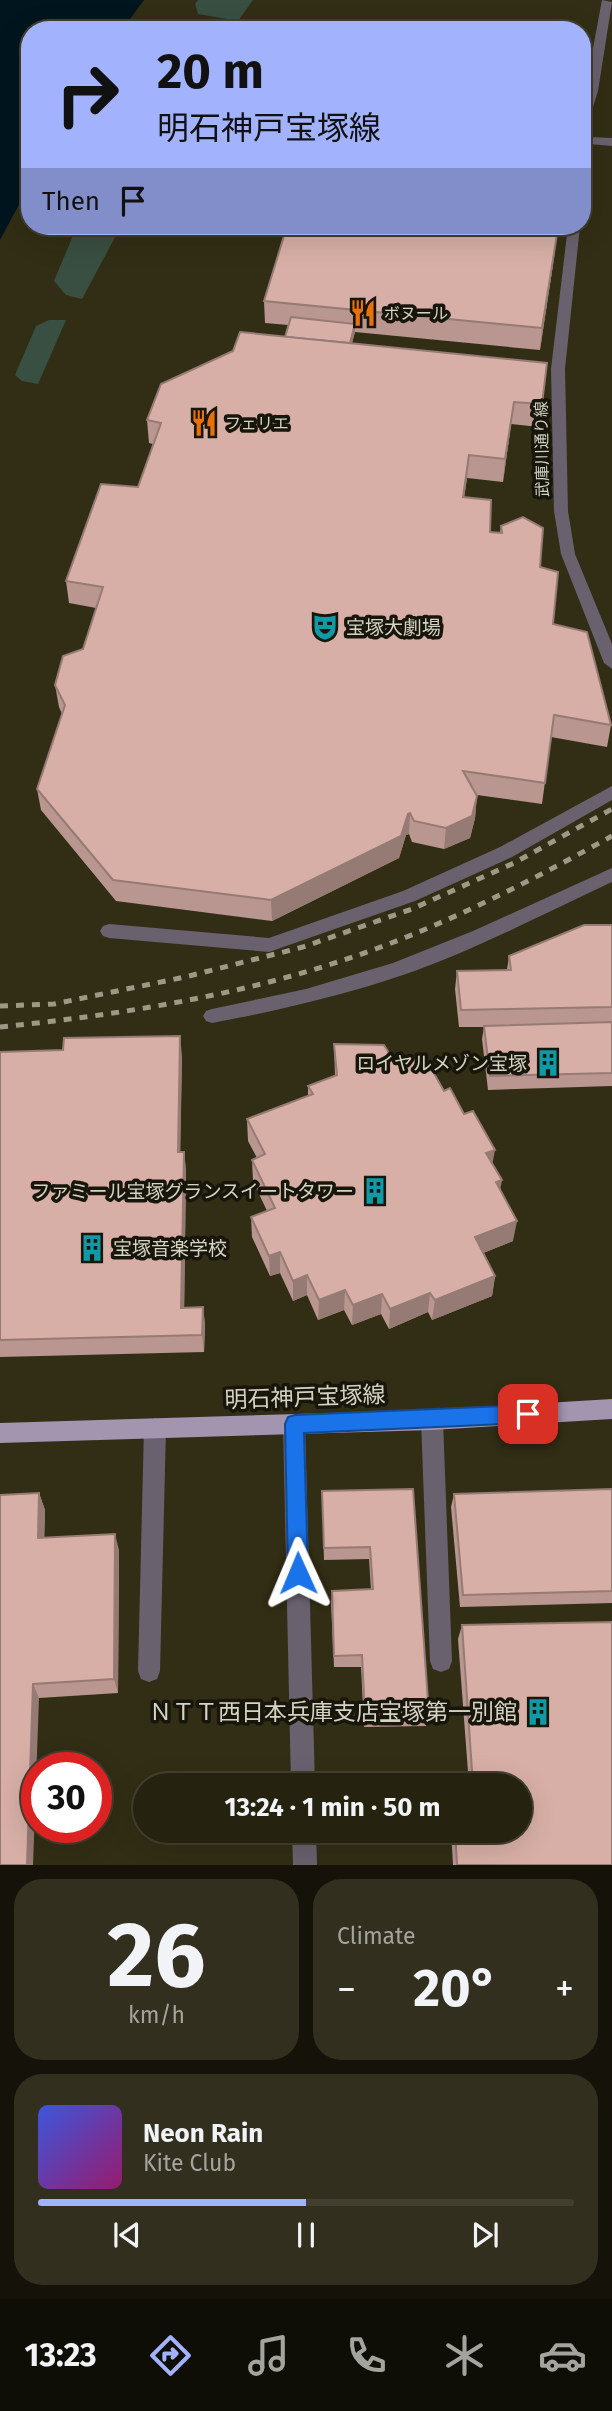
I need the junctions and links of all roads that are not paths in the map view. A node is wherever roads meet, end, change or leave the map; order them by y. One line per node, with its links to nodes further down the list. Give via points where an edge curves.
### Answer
1 (607, 0): 2 (street)
2 (591, 94)
3 (612, 142): 4 (street)
4 (591, 145)
5 (574, 235): 6 (street, 武庫川通り線, via 558,369 561,511 568,554)
6 (612, 663)
7 (612, 792): 9 (street, via 506,852 409,897 268,944)
8 (612, 874): 10 (street, via 397,969 284,1002)
9 (109, 931)
10 (212, 1016)
11 (612, 1409): 12 (main road, 明石神戸宝塚線)
12 (432, 1420): 13 (main road, 明石神戸宝塚線); 16 (street)
13 (295, 1424): 14 (main road, 明石神戸宝塚線); 18 (street)
14 (155, 1427): 15 (main road, 明石神戸宝塚線); 17 (street)
15 (0, 1433)
16 (441, 1661)
17 (149, 1671)
18 (303, 1773)
19 (304, 1843): 20 (street)
20 (305, 1865)

